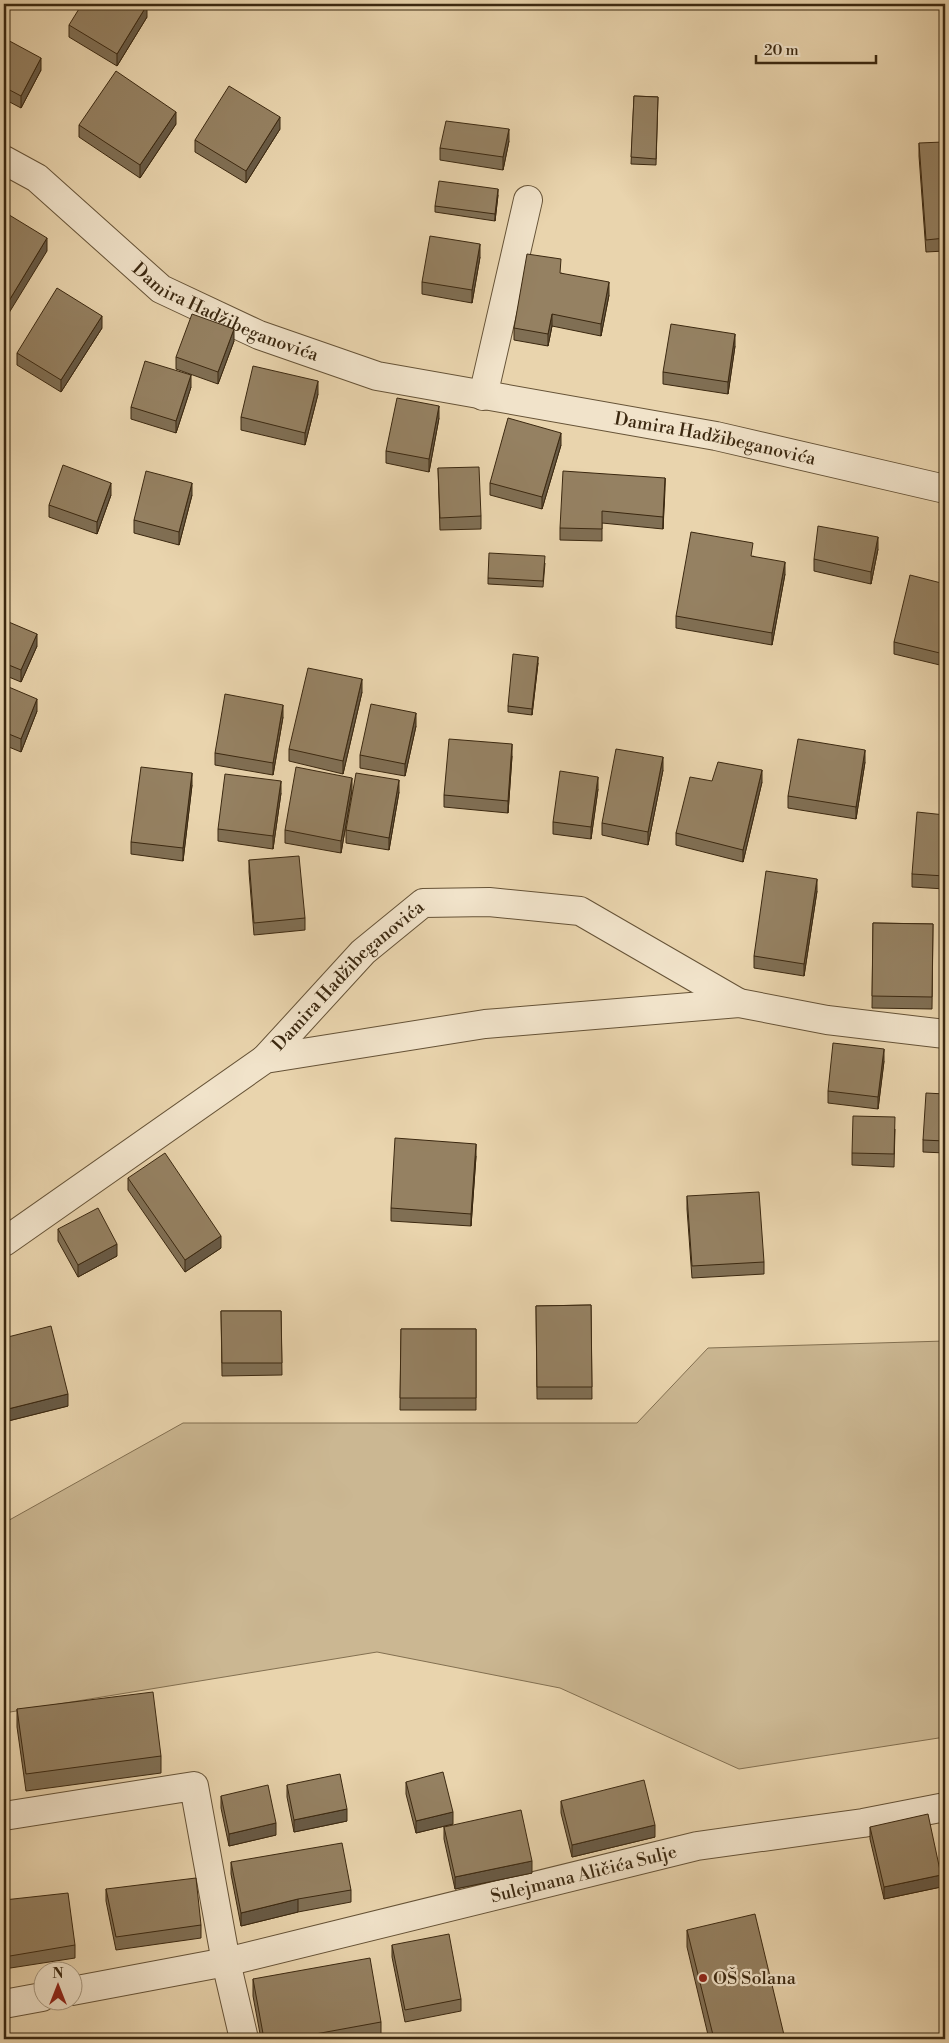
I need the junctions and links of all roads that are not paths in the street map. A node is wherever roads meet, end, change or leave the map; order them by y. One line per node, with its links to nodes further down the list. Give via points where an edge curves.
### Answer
1 (4, 160): 3 (street, Damira Hadžibeganovića, via 36,178 161,289 259,335 377,376)
2 (528, 200): 3 (street)
3 (483, 396): 4 (street, Damira Hadžibeganovića, via 716,436)
4 (945, 489)
5 (739, 1003): 6 (street, Damira Hadžibeganovića, via 827,1020); 7 (street, Damira Hadžibeganovića, via 485,1024); 7 (street, Damira Hadžibeganovića, via 580,911 488,902 423,902 363,952)
6 (945, 1034)
7 (265, 1059): 8 (street, Damira Hadžibeganovića)
8 (4, 1242)
9 (945, 1806): 11 (street, Sulejmana Aličića Sulje, via 863,1822 697,1846)
10 (4, 1816): 11 (street, via 194,1786)
11 (226, 1962): 12 (street, Sulejmana Aličića Sulje); 15 (street)
12 (82, 1989)
13 (32, 1999): 14 (street)
14 (4, 2004)
15 (244, 2039)

